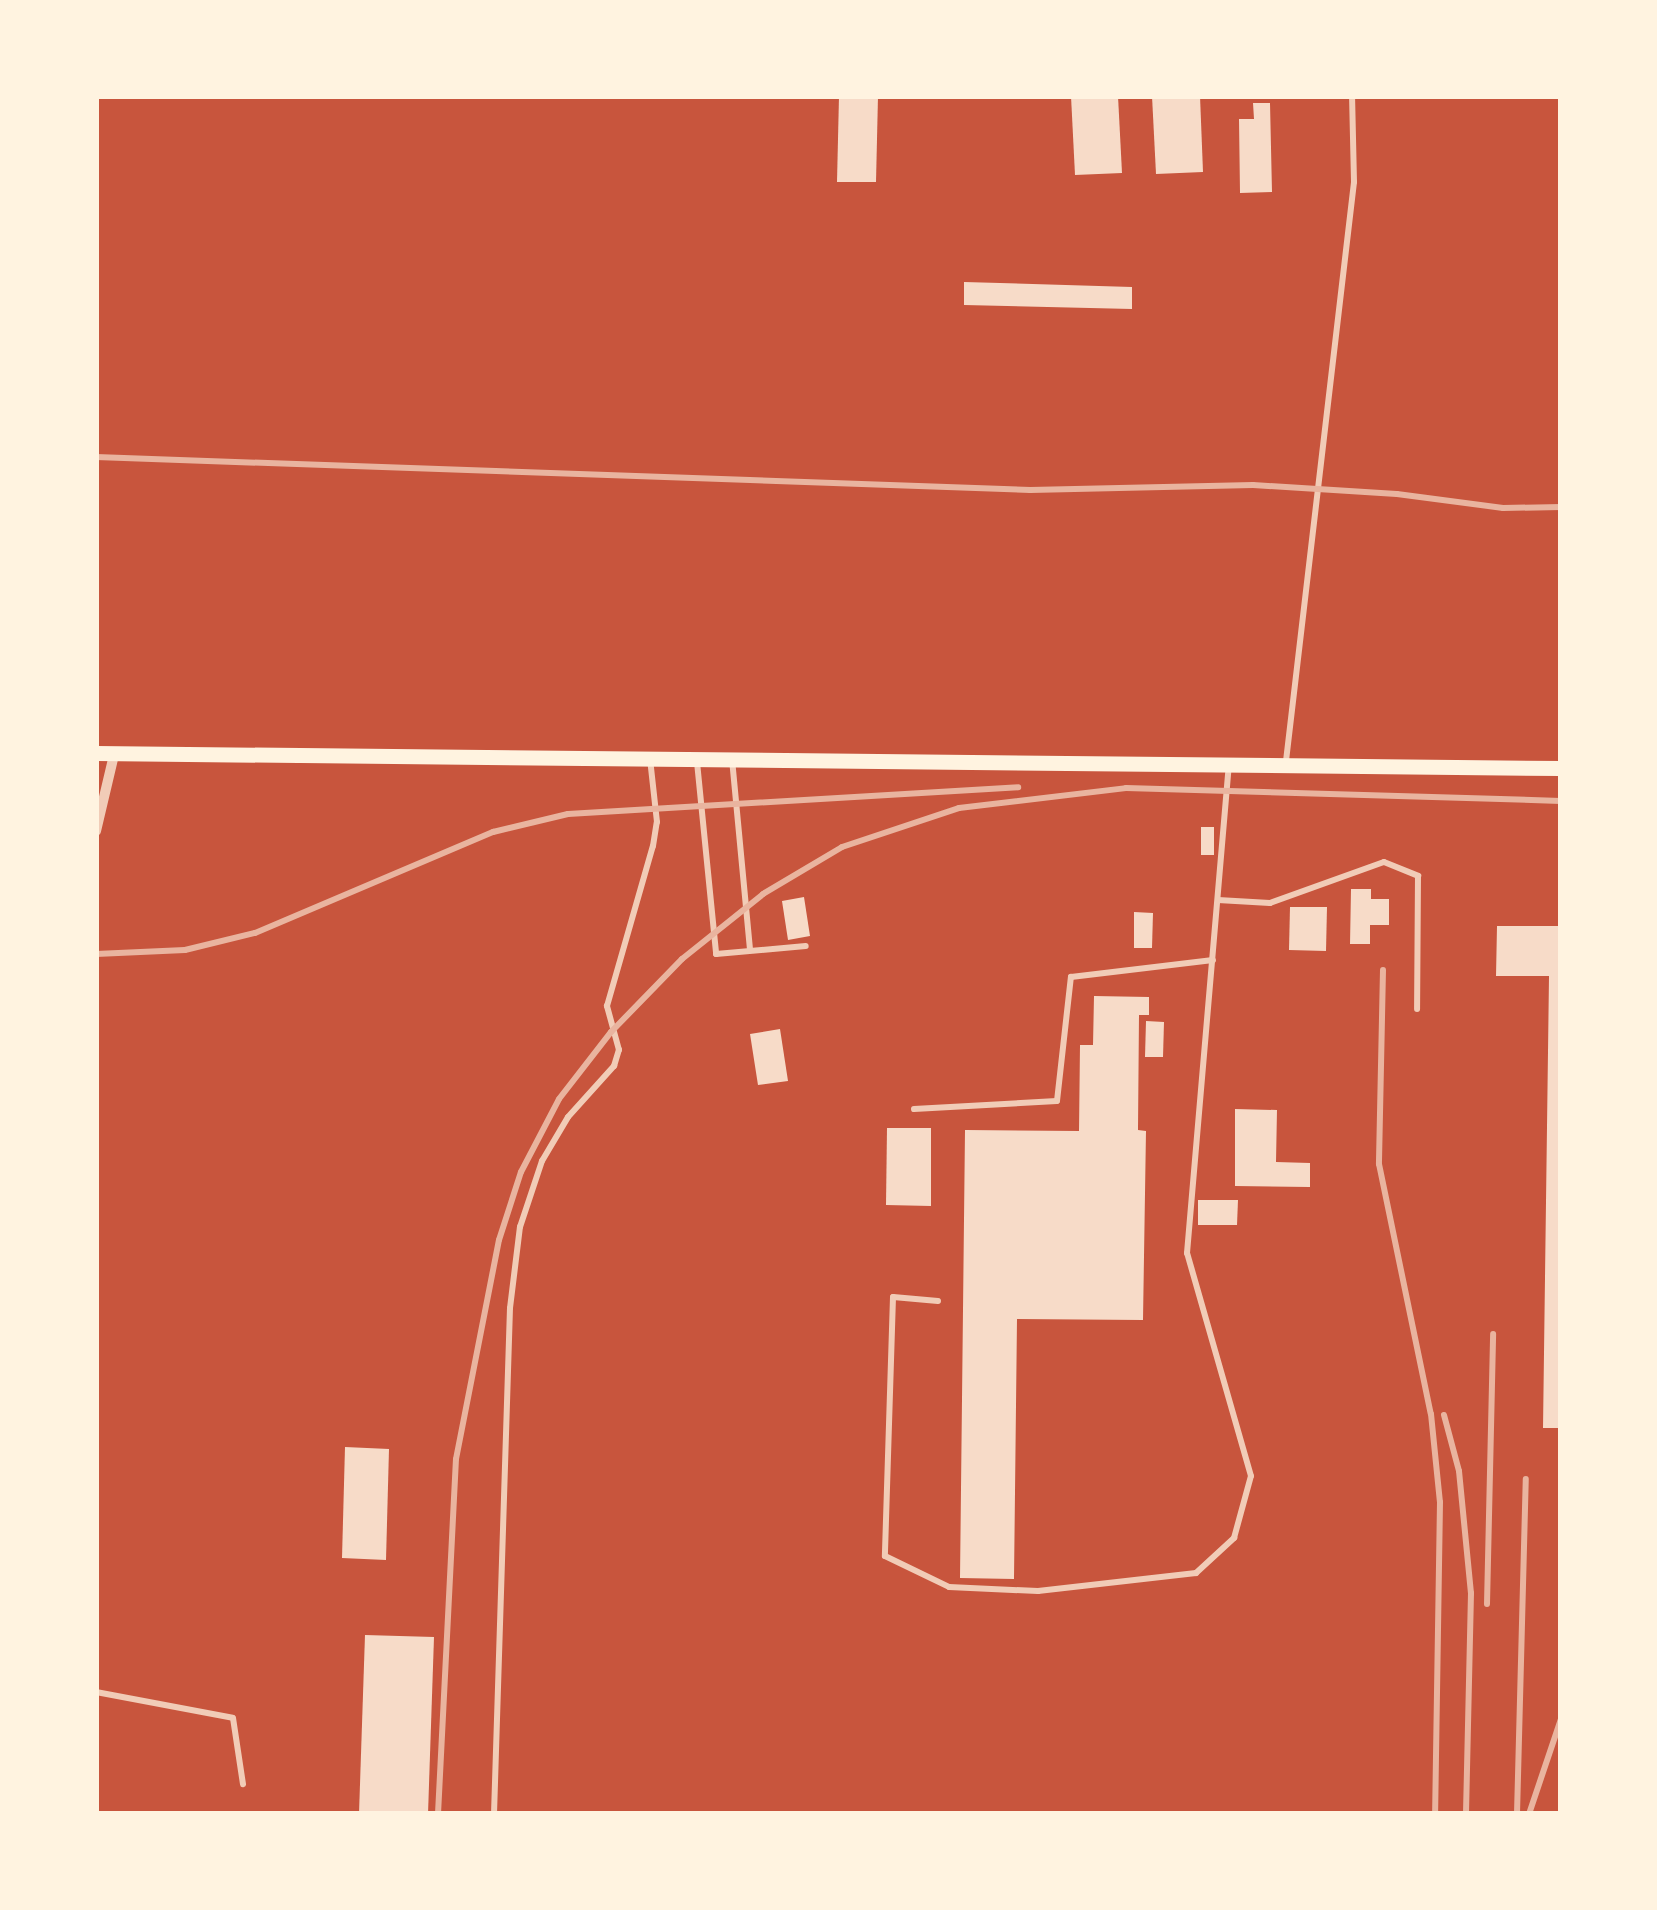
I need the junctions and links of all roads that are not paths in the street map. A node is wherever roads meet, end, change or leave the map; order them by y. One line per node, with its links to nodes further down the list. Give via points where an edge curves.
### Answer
1 (1352, 96): 7 (lane, via 1354,182)
2 (105, 754): 3 (main road); 9 (street)
3 (650, 756): 4 (main road); 19 (lane, via 653,846 607,1006 619,1050 550,1146 520,1227 510,1309)
4 (697, 756): 5 (main road); 12 (lane, via 716,954)
5 (732, 756): 6 (main road); 12 (lane)
6 (1229, 764): 7 (main road); 10 (lane)
7 (1286, 764): 8 (main road)
8 (1561, 768)
9 (96, 832)
10 (1218, 900): 13 (lane); 14 (lane, via 1270,903 1384,862 1418,876)
11 (806, 946): 12 (lane)
12 (750, 951)
13 (1213, 960): 15 (lane, via 1071,977 1057,1101); 16 (lane, via 1187,1253 1251,1475 1234,1538 1196,1573 1038,1591 949,1587 885,1556 893,1297)
14 (1417, 1009)
15 (914, 1108)
16 (938, 1301)
17 (96, 1692): 18 (lane, via 233,1718)
18 (243, 1784)
19 (494, 1814)

